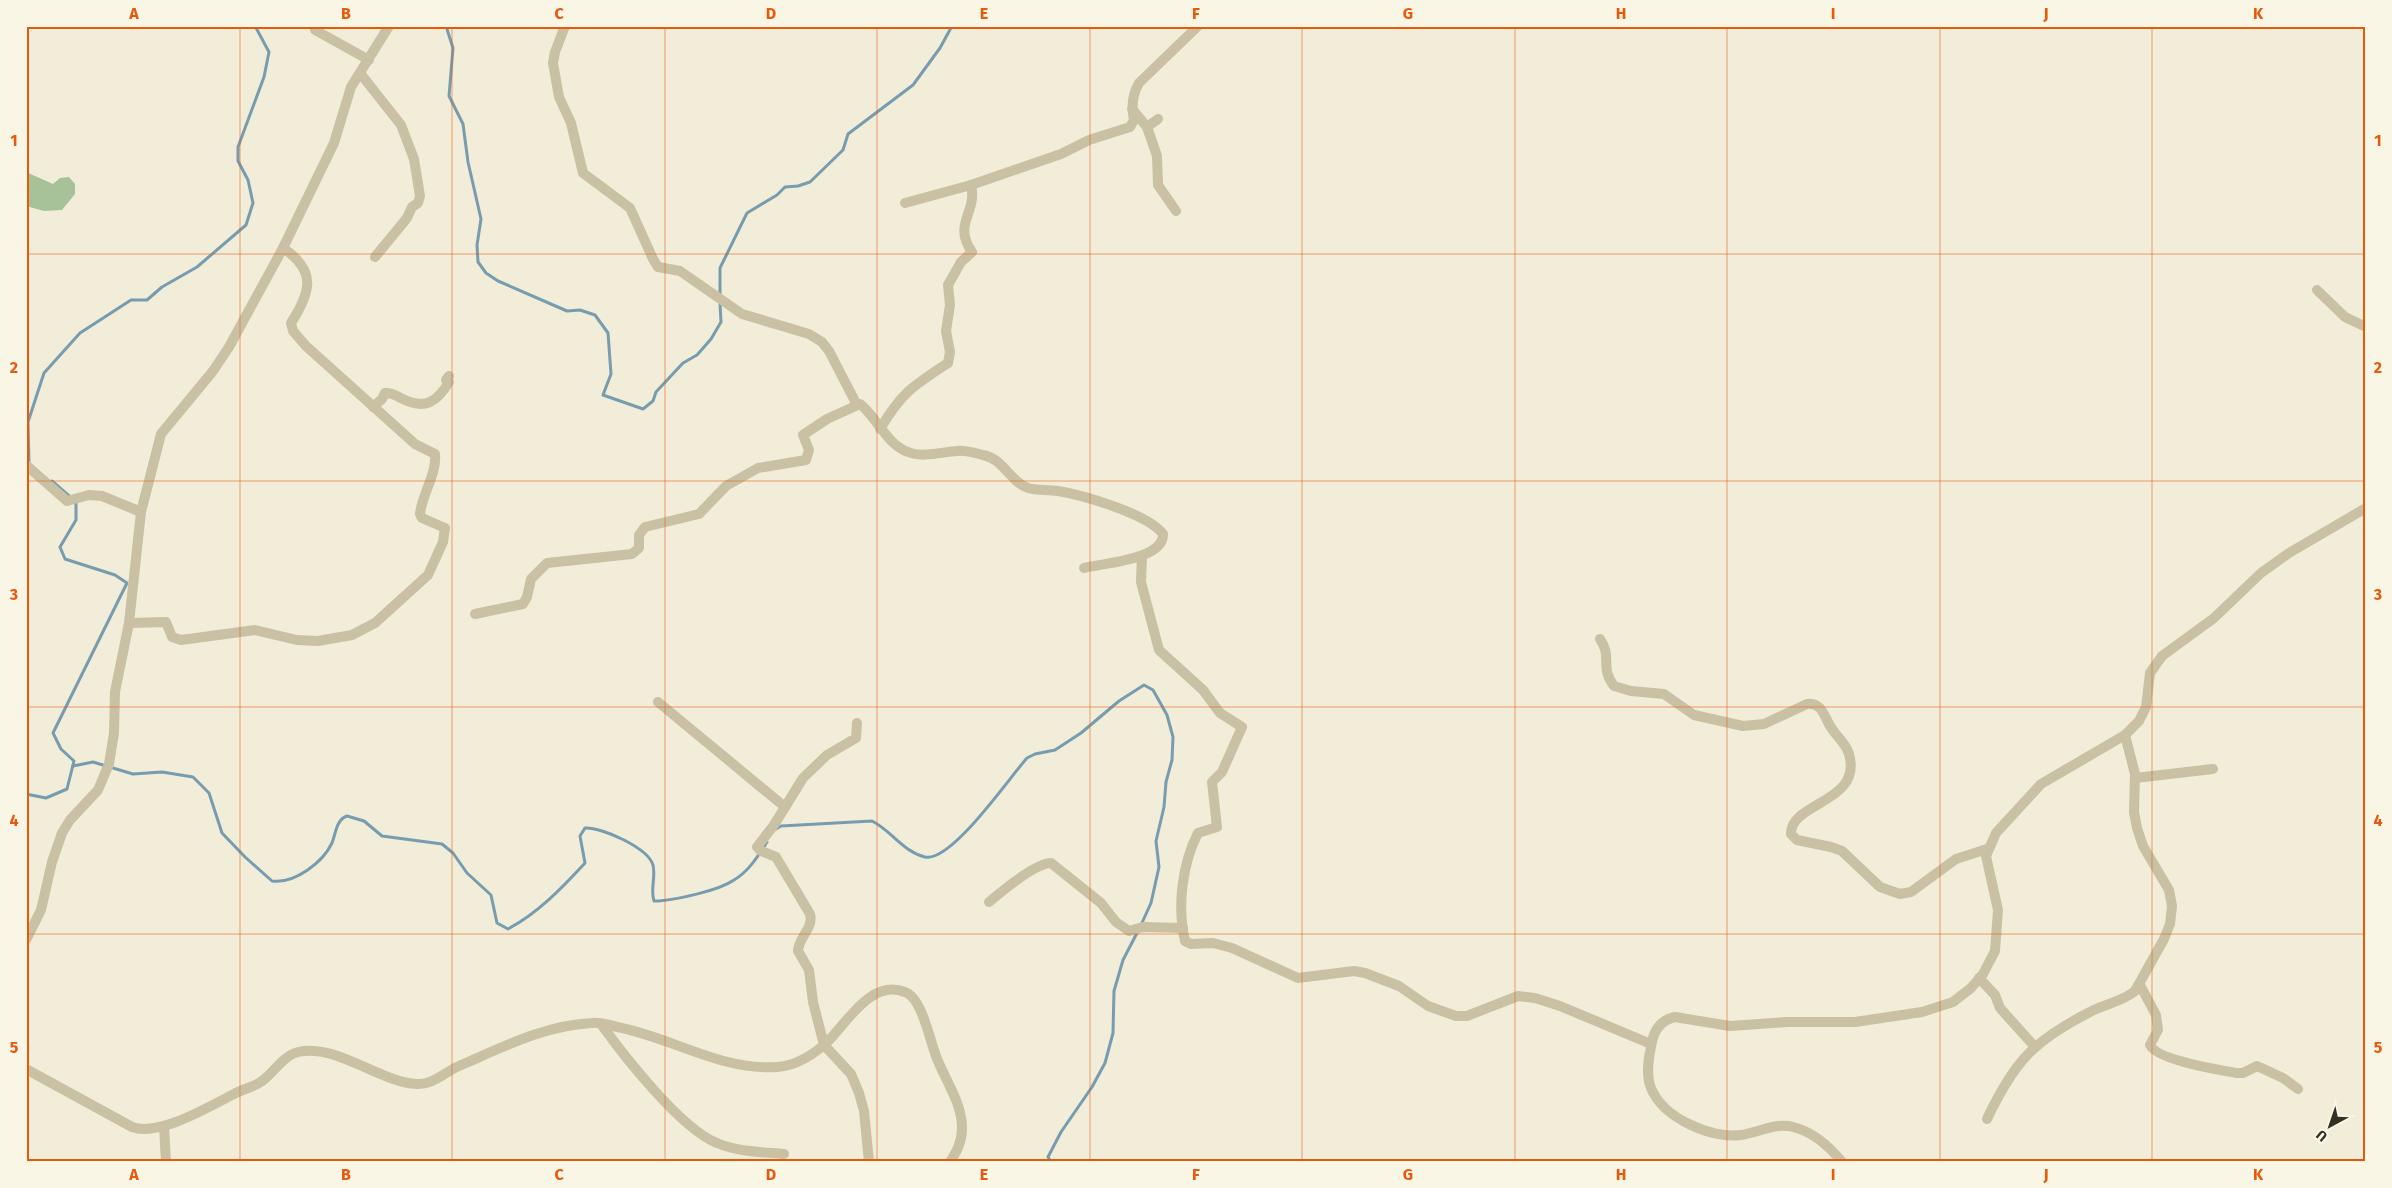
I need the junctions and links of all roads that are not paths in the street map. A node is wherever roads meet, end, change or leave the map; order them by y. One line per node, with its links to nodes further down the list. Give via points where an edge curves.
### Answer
1 (389, 26): 5 (street)
2 (565, 26): 18 (street, via 553,63 559,96 571,123 583,173 630,208 657,265 676,269 750,318 809,334 822,342)
3 (1198, 26): 7 (street, via 1143,78 1134,91)
4 (315, 30): 5 (street)
5 (369, 60): 6 (street)
6 (360, 73): 13 (street, via 348,93 334,143); 14 (street, via 401,125 414,159 420,196 407,218)
7 (1132, 108): 9 (street); 10 (street, via 1134,120 1126,129 1104,134 1070,151)
8 (1158, 119): 9 (street)
9 (1147, 127): 12 (street, via 1157,156 1158,186)
10 (971, 185): 11 (street); 20 (street, via 971,205 963,228 972,252 961,262 948,285 948,363 912,386 896,403)
11 (905, 202)
12 (1176, 211)
13 (283, 248): 19 (street, via 304,268 309,282 302,306 291,323 293,331); 23 (street, via 222,359 163,429)
14 (375, 257)
15 (2317, 290): 16 (street, via 2345,317)
16 (2366, 327)
17 (449, 376): 19 (street, via 438,397 425,404 413,404 391,392 385,393)
18 (857, 405): 20 (street, via 863,407); 26 (street, via 803,435 809,450 806,460 758,468 726,486 699,514 645,527 639,535 638,548 632,554 547,563 531,579 528,597 523,604)
19 (373, 407): 27 (street, via 415,444 435,454 420,514 422,518 442,525 446,531 428,575 375,623 352,635 318,641 289,639 255,630 181,640 172,637 166,622)
20 (880, 429): 24 (street, via 909,453 958,451 986,455 1028,488 1056,490 1093,499 1139,518 1164,536 1156,548)
21 (26, 465): 23 (street, via 70,501 89,495 102,496)
22 (2366, 508): 31 (street, via 2261,573 2214,618 2162,656 2150,673 2146,706 2139,721)
23 (141, 512): 27 (street)
24 (1142, 556): 25 (street); 37 (street, via 1141,582 1159,650 1203,690 1220,713 1242,727 1222,772 1212,782 1216,828 1198,833 1187,863 1181,894)
25 (1084, 568)
26 (475, 614)
27 (129, 623): 38 (street, via 115,692 109,764 98,790 62,833 40,910)
28 (1600, 639): 35 (street, via 1607,650 1606,673 1614,686 1664,694 1687,712 1704,718 1743,726 1764,724 1807,704 1817,706 1847,747 1850,770 1840,790 1794,823 1791,834 1797,840 1842,852 1880,887 1900,894 1911,892 1956,859)
29 (658, 702): 34 (street)
30 (857, 723): 34 (street, via 856,738 815,765 802,778)
31 (2125, 735): 33 (street); 35 (street, via 2041,784 1996,833)
32 (2213, 768): 33 (street)
33 (2135, 778): 40 (street, via 2137,828 2143,846 2169,890 2172,906 2164,939)
34 (785, 807): 43 (street, via 757,847 776,857 810,914 810,924 798,949 808,966)
35 (1987, 849): 39 (street, via 1987,866 1998,910 1998,931 1994,950)
36 (989, 902): 37 (street, via 1039,866 1051,863 1101,903 1116,922 1129,931 1143,926)
37 (1183, 928): 42 (street, via 1188,943 1213,943 1232,948 1298,978 1354,971 1365,973 1390,982 1428,1006 1456,1016 1467,1016 1518,996 1536,998)
38 (26, 940)
39 (1979, 978): 42 (street, via 1963,995 1944,1006 1856,1022 1730,1026 1668,1018 1659,1026); 44 (street)
40 (2140, 985): 44 (street, via 2126,998 2100,1006 2069,1022); 46 (street, via 2156,1015 2158,1030 2150,1045 2156,1053 2237,1072 2257,1066)
41 (601, 1024): 43 (street, via 659,1037 734,1064 764,1068 794,1064); 48 (street, via 592,1022 532,1035 421,1084 400,1080 324,1053 299,1052 285,1058 259,1084); 49 (street, via 654,1089 693,1130 716,1143 738,1149)
42 (1651, 1044): 53 (street, via 1648,1066 1651,1089 1662,1104 1686,1122 1720,1135 1741,1135 1777,1126 1794,1127 1822,1141)
43 (824, 1045): 51 (street, via 851,1074 859,1094); 52 (street, via 844,1020 873,996 891,989 910,994 922,1015 936,1058 959,1108 961,1141)
44 (2034, 1047): 47 (street, via 2004,1083)
45 (26, 1069): 48 (street, via 132,1127)
46 (2298, 1089)
47 (1987, 1119)
48 (164, 1126): 50 (street)
49 (784, 1154)
50 (166, 1162)
51 (869, 1162)
52 (950, 1162)
53 (1842, 1162)

